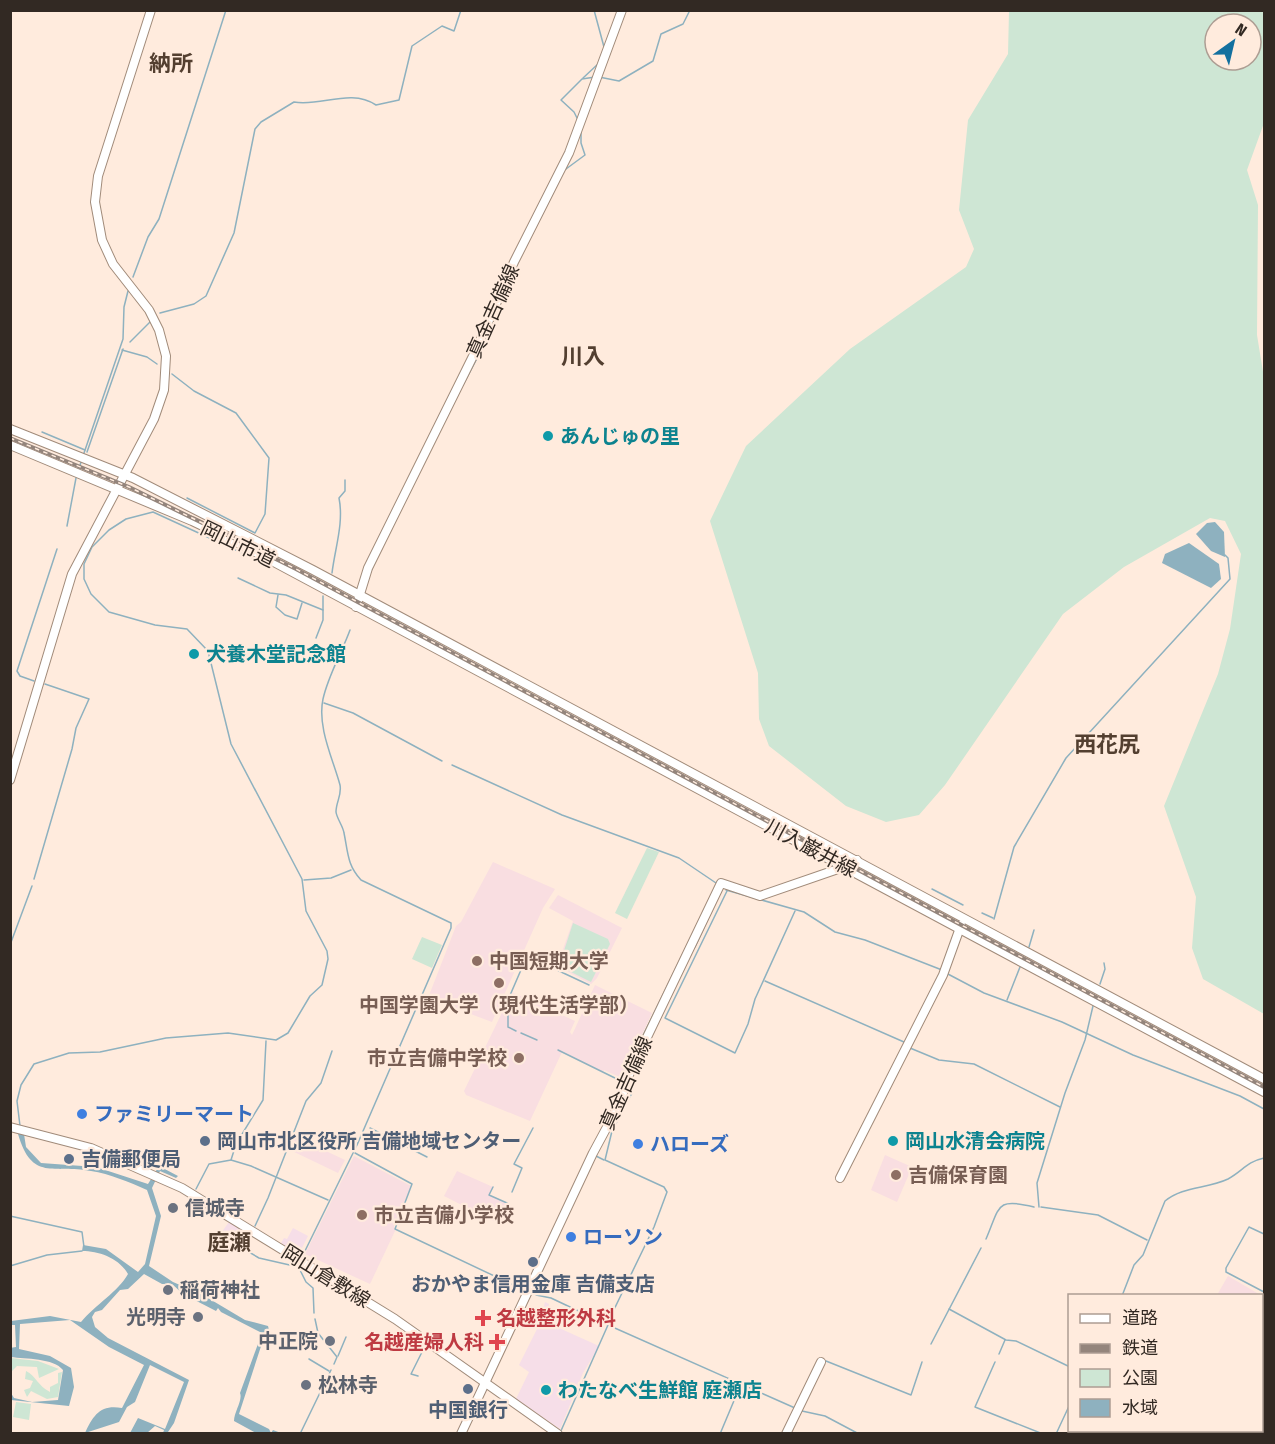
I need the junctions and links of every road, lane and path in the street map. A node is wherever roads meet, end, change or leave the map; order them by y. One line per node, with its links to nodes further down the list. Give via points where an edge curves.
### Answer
1 (151, 10): 5 (main road, via 96,189 97,219 106,252 149,310 166,356 160,404)
2 (622, 10): 7 (main road, 真金吉備線, via 553,188 514,262)
3 (10, 429): 5 (main road, 岡山市道)
4 (10, 445): 6 (main road, 岡山市道)
5 (124, 474): 6 (main road); 7 (main road, 岡山市道)
6 (116, 489): 8 (main road, 岡山市道, via 242,545); 9 (main road, via 72,574)
7 (359, 594): 8 (main road, 真金吉備線); 10 (main road, 川入巌井線)
8 (356, 607): 11 (main road, 川入巌井線)
9 (10, 780)
10 (857, 860): 11 (main road, 真金吉備線); 12 (main road, 川入巌井線)
11 (844, 867): 13 (main road, 川入巌井線); 19 (main road, 真金吉備線, via 760,896 721,883)
12 (962, 917): 13 (main road); 14 (main road, 川入巌井線)
13 (960, 928): 15 (main road, 川入巌井線); 17 (main road, via 944,972)
14 (1264, 1079)
15 (1264, 1092)
16 (16, 1128): 19 (main road, 岡山倉敷線, via 91,1148 156,1174 394,1319)
17 (840, 1178)
18 (821, 1362): 22 (main road)
19 (486, 1382): 20 (main road); 21 (main road, 岡山倉敷線)
20 (461, 1434)
21 (558, 1434)
22 (786, 1434)

